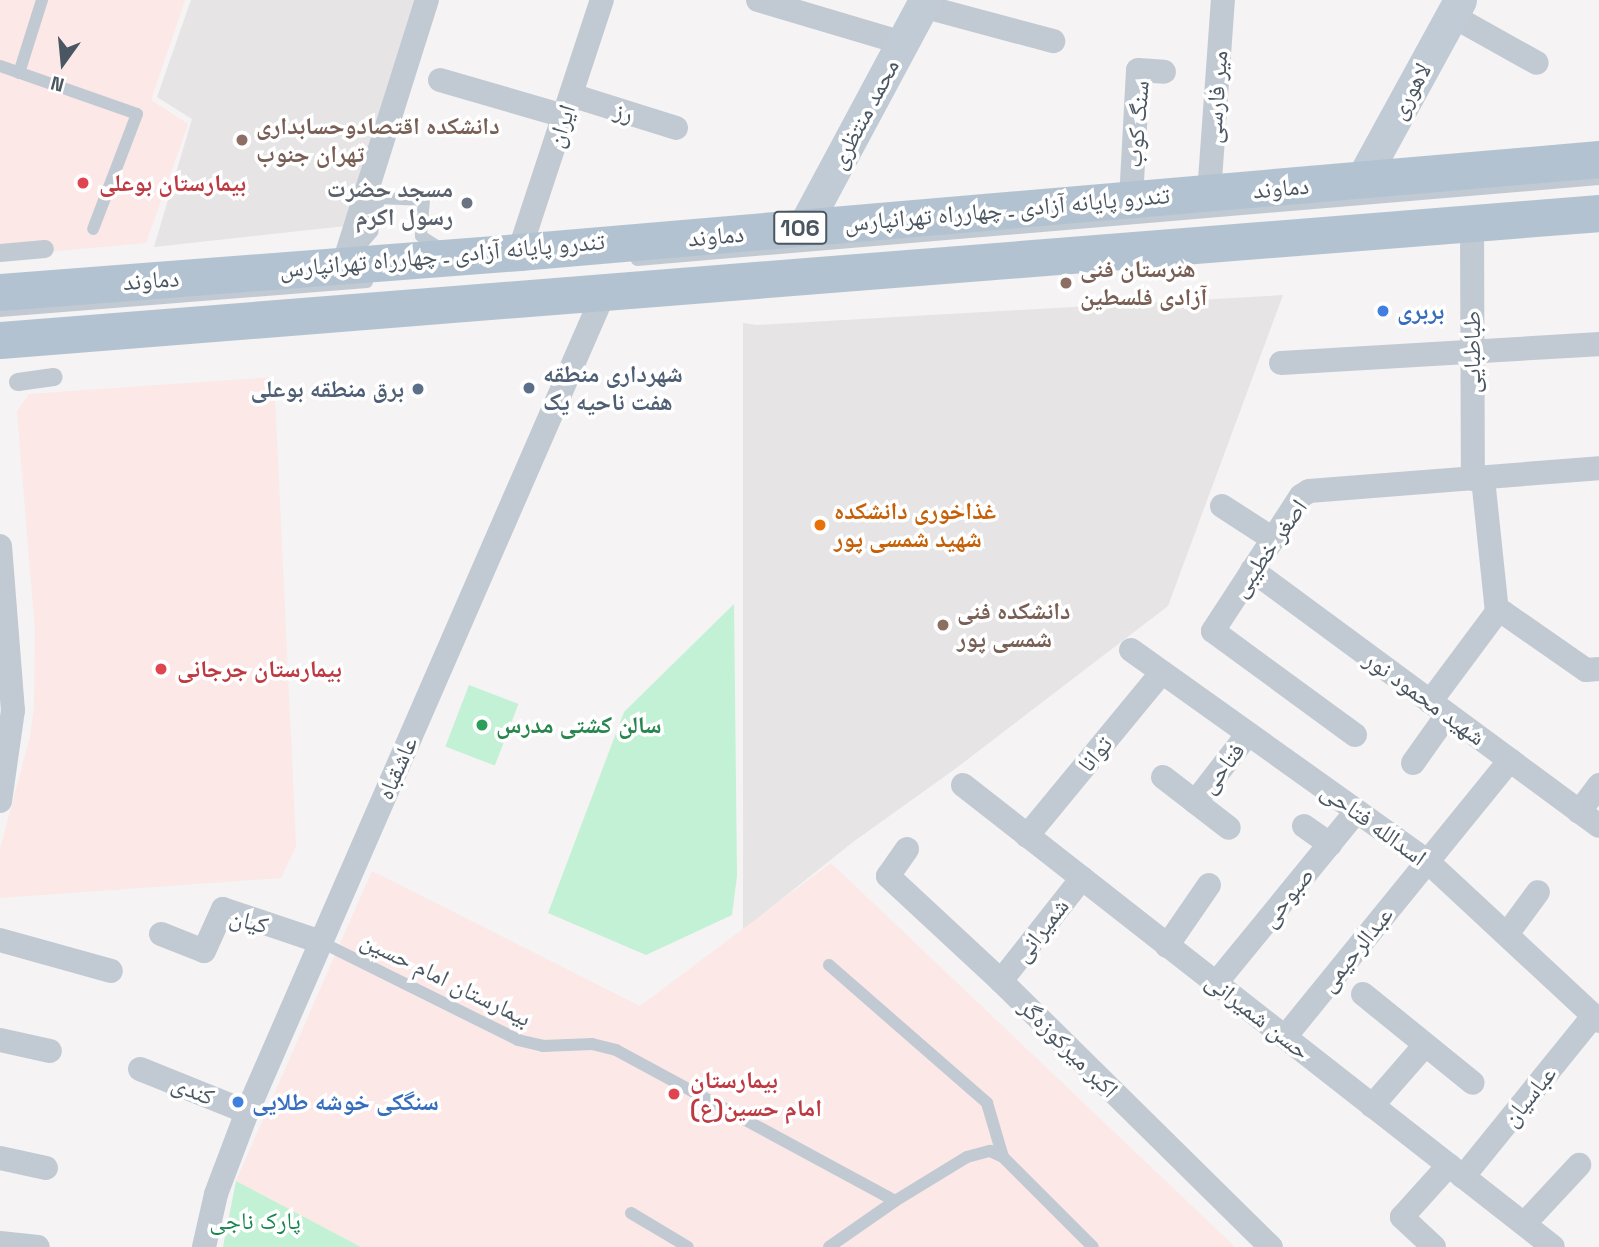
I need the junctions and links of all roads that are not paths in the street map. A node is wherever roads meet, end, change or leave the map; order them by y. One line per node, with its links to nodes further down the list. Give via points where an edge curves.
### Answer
1 (42, 0): 13 (lane)
2 (427, 0): 32 (street)
3 (603, 0): 15 (street, ایران)
4 (758, 0): 9 (street)
5 (1223, 0): 20 (street, میر فارسی)
6 (924, 3): 8 (street); 9 (main road, محمد منتظری)
7 (1452, 6): 10 (street); 19 (main road, لاهوری)
8 (1053, 41)
9 (902, 43): 25 (main road, محمد منتظری)
10 (1537, 63)
11 (0, 66): 13 (lane)
12 (1164, 72): 22 (street, سنگ کوب, via 1138,70)
13 (19, 73): 26 (lane, via 137,114)
14 (440, 80): 15 (street, رز)
15 (568, 106): 16 (street, رز); 28 (street, ایران)
16 (676, 128)
17 (1599, 159): 19 (main road, دماوند / 106)
18 (1599, 179): 31 (lane, تندرو پایانه آزادی ـ چهارراه تهرانپارس)
19 (1361, 181): 20 (main road, دماوند / 106)
20 (1209, 194): 22 (main road, دماوند / 106)
21 (1599, 199): 37 (lane)
22 (1131, 200): 25 (main road, دماوند / 106)
23 (1599, 213): 24 (main road, دماوند / 106)
24 (1472, 225): 35 (main road, دماوند / 106); 40 (street, طباطبایی)
25 (803, 228): 28 (main road, دماوند / 106)
26 (93, 229)
27 (45, 249): 29 (street)
28 (519, 252): 30 (main road, دماوند / 106)
29 (0, 253)
30 (454, 257): 32 (main road, دماوند / 106); 32 (lane, via 421,236 424,201 379,198 372,232)
31 (624, 261)
32 (343, 266): 34 (main road, دماوند / 106)
33 (387, 281): 36 (lane, تندرو پایانه آزادی ـ چهارراه تهرانپارس)
34 (0, 292)
35 (604, 293): 38 (main road, دماوند / 106); 78 (street, عاشقباه)
36 (0, 311)
37 (0, 326)
38 (0, 340)
39 (1599, 344): 40 (street)
40 (1472, 353): 41 (street); 45 (street, طباطبایی)
41 (1281, 363)
42 (54, 377): 43 (street)
43 (18, 382)
44 (1599, 468): 45 (street, اصغر خطیبی)
45 (1478, 478): 47 (street, اصغر خطیبی, via 1309,491); 50 (street, طباطبایی)
46 (1222, 506): 47 (street)
47 (1273, 539): 49 (street, اصغر خطیبی)
48 (0, 547): 62 (street, via 13,710)
49 (1252, 570): 54 (street, شهید محمود نور); 56 (street, اصغر خطیبی, via 1213,631)
50 (1497, 612): 52 (street, via 1586,670); 54 (street)
51 (1131, 650): 53 (street, اسدالله فتاحی)
52 (1599, 669)
53 (1162, 672): 55 (street, اسدالله فتاحی); 68 (street, توانا)
54 (1438, 708): 57 (street, شهید محمود نور); 58 (street)
55 (1248, 734): 63 (street, فتاحی); 64 (street, اسدالله فتاحی)
56 (1355, 735)
57 (1510, 760): 65 (street, شهید محمود نور); 71 (street, عبدالرحیمی)
58 (1413, 763)
59 (1163, 777): 63 (street)
60 (963, 785): 68 (street, حسن شمیرانی)
61 (1599, 785): 65 (street)
62 (0, 801)
63 (1195, 802): 67 (street)
64 (1357, 811): 69 (street, صبوحی); 71 (street, اسدالله فتاحی)
65 (1589, 819)
66 (1304, 826): 69 (street)
67 (1229, 828)
68 (1027, 836): 72 (street, حسن شمیرانی)
69 (1330, 844): 83 (street, صبوحی)
70 (907, 849): 82 (street, اکبر میرکوزه‌گر, via 888,876)
71 (1427, 861): 76 (street, اسدالله فتاحی); 86 (street, عبدالرحیمی)
72 (1082, 878): 79 (street, حسن شمیرانی); 82 (street, شمیرانی)
73 (1209, 885): 79 (street)
74 (1538, 891): 76 (street)
75 (160, 934): 78 (street, کیان, via 204,951 223,909)
76 (1507, 934): 85 (street, اسدالله فتاحی)
77 (0, 940): 81 (street)
78 (321, 942): 93 (street, عاشقباه); 99 (lane, بیمارستان امام حسین, via 518,1040 543,1046 592,1044 616,1049)
79 (1167, 946): 83 (street, حسن شمیرانی)
80 (829, 965): 94 (lane, via 987,1103)
81 (111, 971)
82 (1001, 981): 108 (street, اکبر میرکوزه‌گر)
83 (1216, 983): 86 (street, حسن شمیرانی)
84 (1363, 994): 88 (street)
85 (1597, 1018): 98 (street, عباسیان)
86 (1285, 1037): 92 (street, حسن شمیرانی)
87 (0, 1040): 89 (street)
88 (1425, 1045): 91 (street); 92 (street)
89 (50, 1051)
90 (140, 1069): 93 (street, کندی)
91 (1473, 1083)
92 (1372, 1106): 98 (street, حسن شمیرانی)
93 (247, 1112): 104 (street, عاشقباه, via 216,1194)
94 (1003, 1157): 99 (lane, via 990,1151 967,1157); 107 (lane)
95 (0, 1158): 97 (street)
96 (1579, 1165): 101 (street)
97 (46, 1168)
98 (1456, 1171): 101 (street, حسن شمیرانی); 109 (street, عباسیان, via 1402,1217)
99 (895, 1201): 106 (lane)
100 (631, 1213): 105 (lane)
101 (1524, 1224): 110 (street, حسن شمیرانی)
102 (0, 1243): 103 (street)
103 (38, 1247)
104 (204, 1247)
105 (688, 1247)
106 (829, 1247)
107 (1093, 1247)
108 (1271, 1247)
109 (1434, 1247)
110 (1553, 1247)

